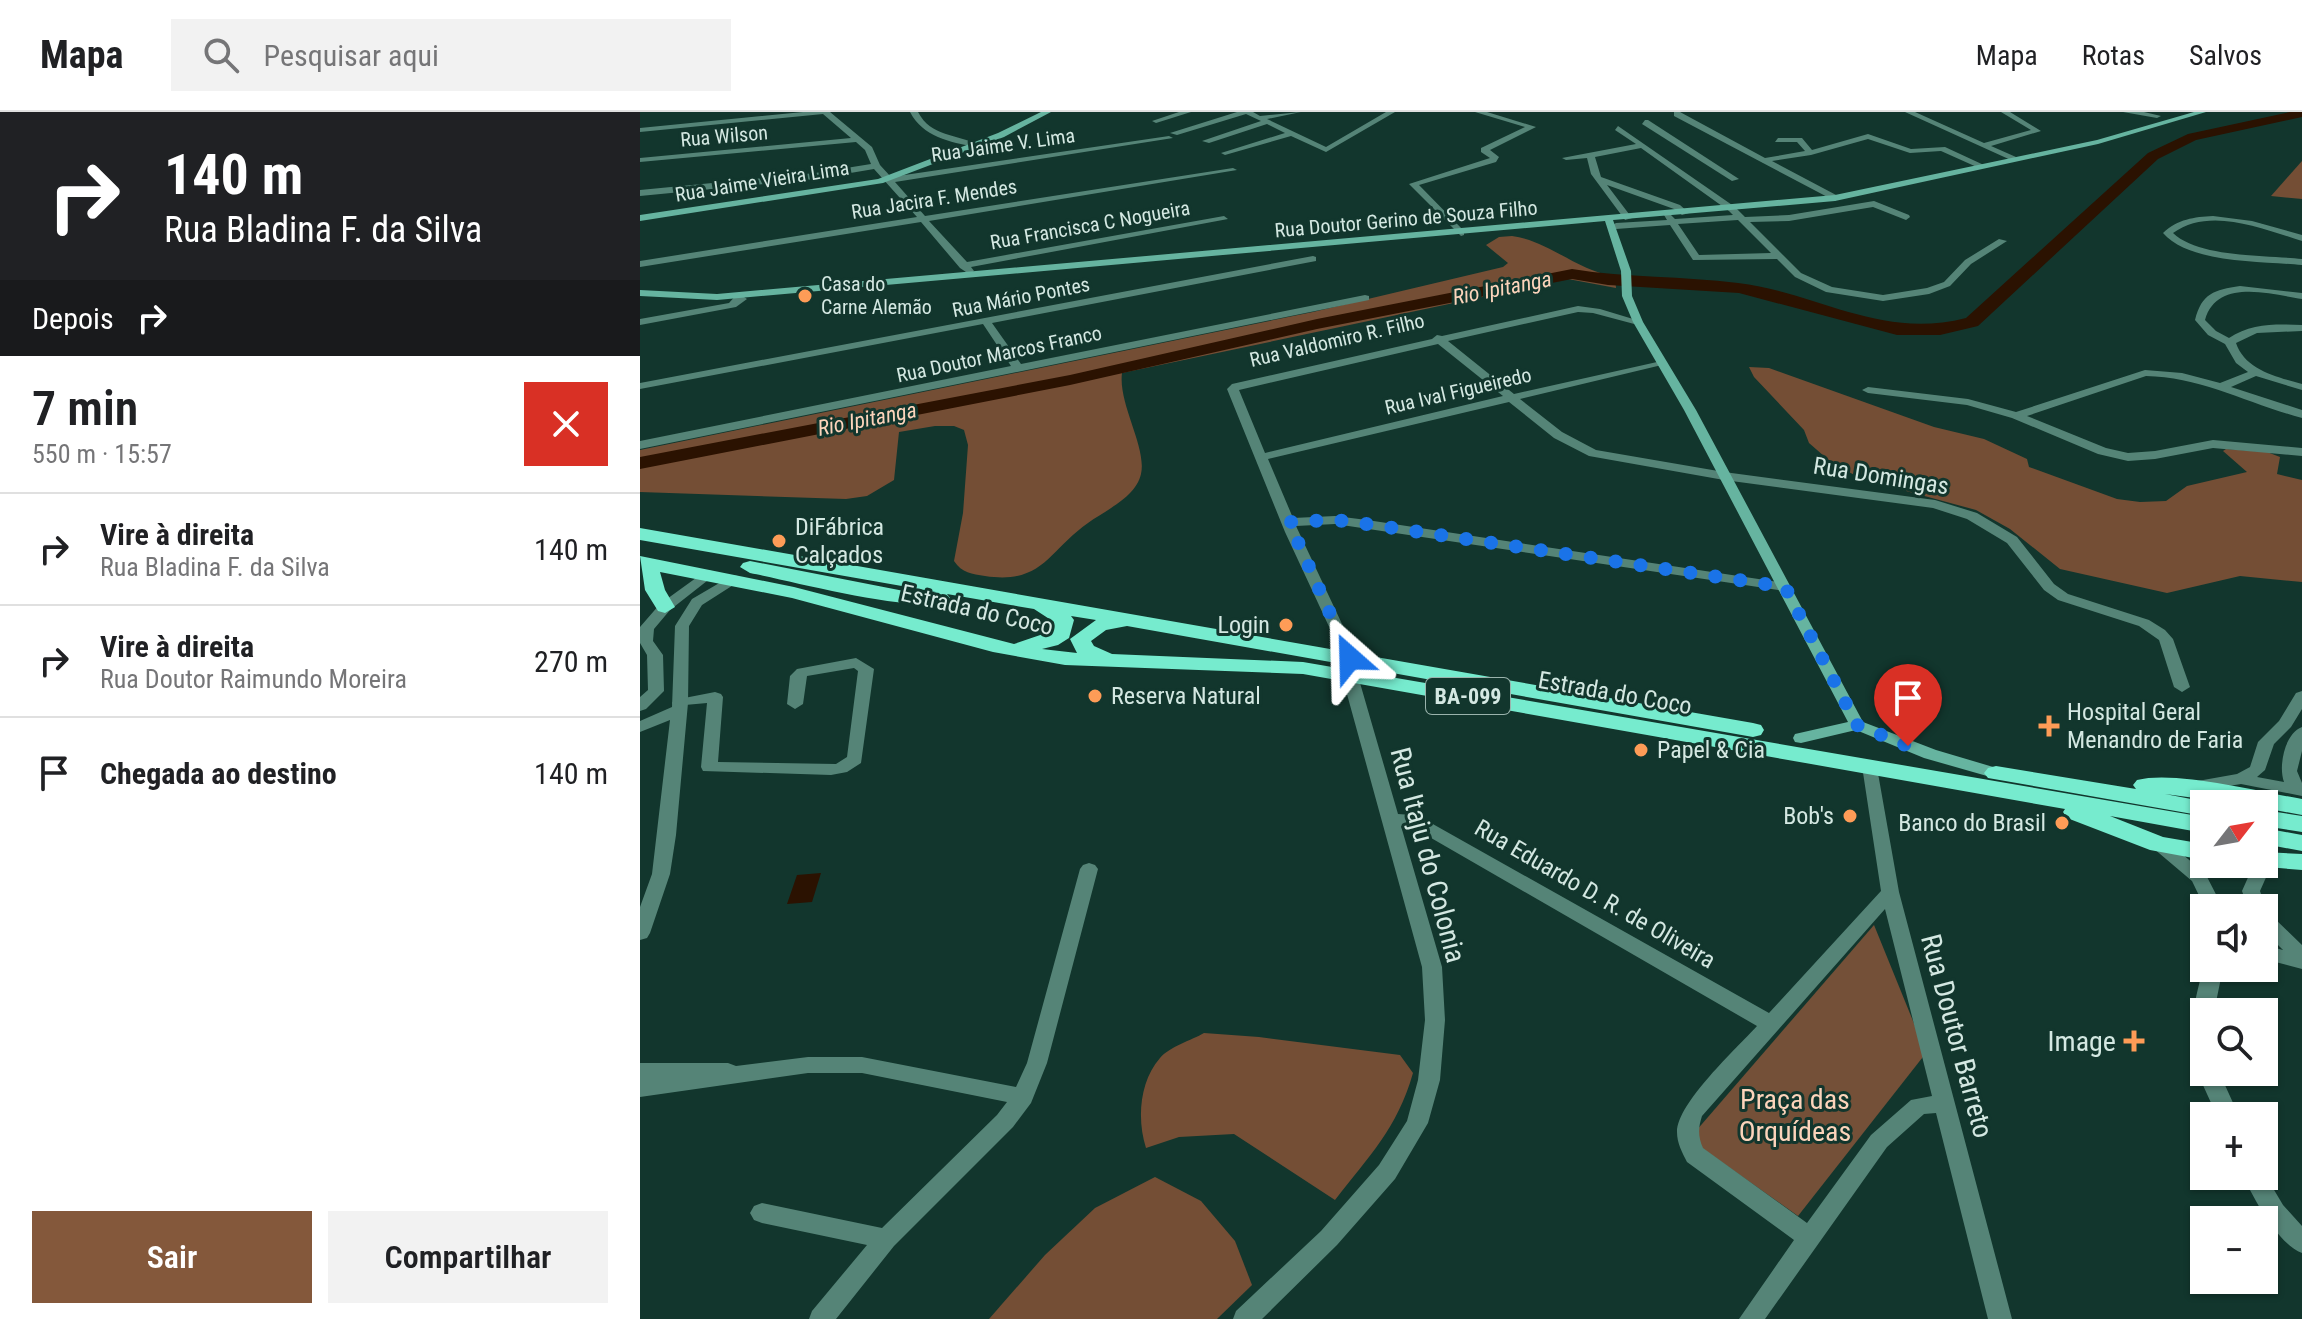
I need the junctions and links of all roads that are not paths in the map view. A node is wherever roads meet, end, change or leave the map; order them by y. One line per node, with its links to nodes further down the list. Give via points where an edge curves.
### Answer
1 (826, 112): 22 (street); 25 (street)
2 (914, 112): 29 (street, via 922,126)
3 (1047, 112): 29 (main road, Rua Jaime Vieira Lima)
4 (1187, 112): 19 (street)
5 (1246, 112): 18 (street); 43 (street, Rua Jaime V. Lima, via 1172,136)
6 (1297, 112): 18 (street)
7 (1391, 112): 24 (street, via 1330,149)
8 (1479, 112): 58 (street, via 1532,127 1486,149 1495,157 1492,160 1413,184)
9 (1690, 112): 14 (street)
10 (1909, 112): 31 (street)
11 (2005, 112): 31 (street, via 2037,131)
12 (2127, 112): 15 (street)
13 (2202, 112): 20 (main road)
14 (1677, 114): 16 (street); 38 (street)
15 (2158, 114): 20 (street)
16 (1666, 116)
17 (1655, 119): 21 (street)
18 (1263, 120): 24 (street); 28 (street)
19 (1156, 121)
20 (2167, 121): 36 (main road)
21 (1645, 122): 30 (street, via 1618,128); 44 (street, via 1735,178)
22 (640, 130)
23 (1792, 132): 27 (street)
24 (1290, 134): 32 (street)
25 (858, 140): 37 (street, Rua Wilson); 39 (street)
26 (1778, 140): 27 (street)
27 (1799, 140): 33 (street)
28 (1206, 141)
29 (975, 145): 43 (main road, Rua Jaime Vieira Lima)
30 (1643, 145): 34 (street); 46 (street)
31 (1983, 146): 36 (street)
32 (1225, 153)
33 (1811, 153): 38 (street); 40 (street, via 1869,136 1910,151 1942,149)
34 (1594, 154): 35 (street); 42 (street)
35 (1566, 158)
36 (2013, 159): 40 (main road)
37 (640, 160)
38 (1766, 160): 48 (street)
39 (876, 166): 43 (street); 47 (street)
40 (1982, 166): 48 (main road)
41 (1233, 170): 56 (street, Rua Jacira F. Mendes)
42 (1598, 178): 49 (street); 53 (street)
43 (889, 179): 52 (main road, Rua Jaime Vieira Lima); 56 (street)
44 (1720, 180)
45 (1708, 182): 46 (street)
46 (1696, 183): 50 (street)
47 (640, 193)
48 (1835, 198): 50 (main road)
49 (1685, 213): 50 (main road); 54 (main road)
50 (1738, 216): 51 (street, via 1789,218 1876,204); 54 (street); 61 (street)
51 (1906, 217)
52 (640, 218)
53 (1628, 218): 54 (main road); 57 (main road)
54 (1671, 218): 57 (street); 61 (street, via 1695,258)
55 (1224, 219): 65 (street, Rua Francisca C Nogueira)
56 (922, 220): 64 (street, Rua Jacira F. Mendes); 65 (street)
57 (1611, 224): 58 (main road, Rua Doutor Gerino de Souza Filho, via 1594,221); 74 (main road)
58 (1461, 233): 66 (main road, Rua Doutor Gerino de Souza Filho)
59 (2302, 238): 63 (street, via 2218,219 2187,221 2168,233 2176,242 2199,250)
60 (2002, 241): 61 (street, via 1968,262 1947,284 1883,298 1830,290 1805,280)
61 (1778, 256)
62 (1313, 259): 73 (street, Rua Mário Pontes)
63 (2302, 262)
64 (640, 264)
65 (963, 266): 66 (street)
66 (978, 275): 70 (main road, Rua Doutor Gerino de Souza Filho)
67 (640, 293): 71 (main road)
68 (2302, 296): 75 (street, via 2222,291 2204,303 2199,317)
69 (1365, 298): 81 (street, Rua Doutor Marcos Franco)
70 (735, 300): 71 (street)
71 (716, 302): 72 (street)
72 (640, 322)
73 (986, 322): 81 (street); 84 (street, Rua Mário Pontes)
74 (1638, 322): 78 (street, Rua Valdomiro R. Filho, via 1584,308); 80 (main road)
75 (2206, 328): 77 (street); 79 (street)
76 (2302, 328): 77 (street)
77 (2240, 334): 79 (street)
78 (1437, 338): 87 (street, Rua Valdomiro R. Filho, via 1244,382); 90 (street)
79 (2230, 342): 82 (street, via 2239,360)
80 (1662, 362): 90 (street, Rua Ival Figueiredo); 96 (main road)
81 (1018, 368): 93 (street, Rua Doutor Marcos Franco)
82 (2257, 372): 83 (street); 86 (street)
83 (2271, 378): 85 (street); 89 (street)
84 (640, 386)
85 (2302, 387)
86 (2218, 388): 89 (street); 92 (street, via 2178,375 2145,373)
87 (1233, 389): 95 (street, Rua Itaju do Colonia)
88 (1868, 390): 92 (street, via 1949,399)
89 (2233, 394): 91 (street)
90 (1508, 397): 95 (street, Rua Ival Figueiredo); 96 (street, via 1576,447)
91 (2302, 414)
92 (2016, 416): 94 (street, via 2128,457 2213,444)
93 (640, 445)
94 (2302, 452)
95 (1262, 457): 97 (street, Rua Itaju do Colonia)
96 (1724, 476): 102 (main road); 112 (street, Rua Domingas, via 1954,509 1994,527 2012,540 2049,587 2075,603 2123,615 2160,633)
97 (1289, 522): 102 (street, via 1367,524); 111 (street, Rua Itaju do Colonia)
98 (640, 534): 103 (highway, Estrada do Coco / BA-099)
99 (644, 563): 100 (highway, Estrada do Coco / BA-099); 105 (highway)
100 (707, 574): 101 (highway, Estrada do Coco / BA-099); 103 (highway, via 741,565 904,597 946,598); 105 (street)
101 (733, 579): 106 (street, via 697,602); 109 (highway, Estrada do Coco / BA-099)
102 (1785, 587): 117 (main road)
103 (965, 592): 104 (highway, Estrada do Coco / BA-099)
104 (1037, 605): 107 (highway, Estrada do Coco / BA-099); 109 (highway, via 1064,620 1062,634 1041,643)
105 (665, 607): 108 (street)
106 (683, 621): 108 (street, via 672,617); 116 (street)
107 (1144, 622): 110 (highway, via 1101,625 1080,639 1085,650); 111 (highway, Estrada do Coco / BA-099)
108 (650, 623): 115 (street, via 645,634 655,655 656,691)
109 (993, 646): 110 (highway, Estrada do Coco / BA-099)
110 (1117, 662): 111 (highway, Estrada do Coco / BA-099)
111 (1350, 667): 122 (highway, Estrada do Coco / BA-099); 123 (highway, Estrada do Coco / BA-099); 132 (street, Rua Itaju do Colonia)
112 (2182, 687)
113 (2302, 696): 125 (street, via 2266,742 2257,770)
114 (795, 704): 116 (street, via 802,672 856,663 866,669 855,759 850,764 831,770 709,767 715,697)
115 (640, 706)
116 (679, 706): 118 (street); 119 (street)
117 (1857, 725): 122 (main road); 124 (main road)
118 (640, 727)
119 (675, 732): 121 (street); 145 (street, via 661,874)
120 (2302, 732): 128 (street, via 2288,773)
121 (640, 733)
122 (1801, 738): 124 (highway, Estrada do Coco / BA-099)
123 (1870, 766): 129 (highway, Estrada do Coco / BA-099); 143 (street, Rua Doutor Barreto)
124 (1994, 773): 126 (highway, Estrada do Coco / BA-099)
125 (2241, 779): 127 (street); 128 (street)
126 (2092, 788): 127 (highway); 130 (highway, Estrada do Coco / BA-099)
127 (2190, 788): 131 (highway)
128 (2302, 791)
129 (2029, 794): 134 (highway, Estrada do Coco / BA-099); 138 (highway)
130 (2190, 806)
131 (2302, 807)
132 (1392, 819): 150 (street, Rua Eduardo D. R. de Oliveira, via 1425,827); 162 (street, Rua Itaju do Colonia, via 1432,967 1435,1020 1429,1080 1417,1123 1387,1172 1329,1238)
133 (2278, 820): 135 (highway)
134 (2190, 823)
135 (2302, 824)
136 (2278, 839): 137 (highway)
137 (2302, 843)
138 (2159, 844): 139 (highway); 144 (street, via 2199,877)
139 (2190, 850)
140 (2278, 862): 141 (highway)
141 (2302, 862)
142 (1089, 869): 154 (street)
143 (1890, 892): 150 (street); 155 (street, Rua Doutor Barreto)
144 (2207, 894)
145 (640, 933)
146 (2278, 934): 148 (street)
147 (2278, 956): 149 (street)
148 (2302, 957)
149 (2302, 963)
150 (1769, 1023): 158 (street, via 1693,1111 1686,1126 1688,1143 1710,1168)
151 (640, 1071): 152 (street)
152 (741, 1072): 153 (street); 154 (street, via 862,1065)
153 (640, 1088)
154 (1023, 1097): 159 (street)
155 (1945, 1103): 158 (street, via 1919,1106 1879,1141); 164 (street, Rua Doutor Barreto)
156 (2262, 1190): 160 (street)
157 (762, 1213): 159 (street)
158 (1809, 1238): 163 (street)
159 (886, 1239): 161 (street)
160 (2302, 1243)
161 (821, 1319)
162 (1245, 1319)
163 (1751, 1319)
164 (2000, 1319)

